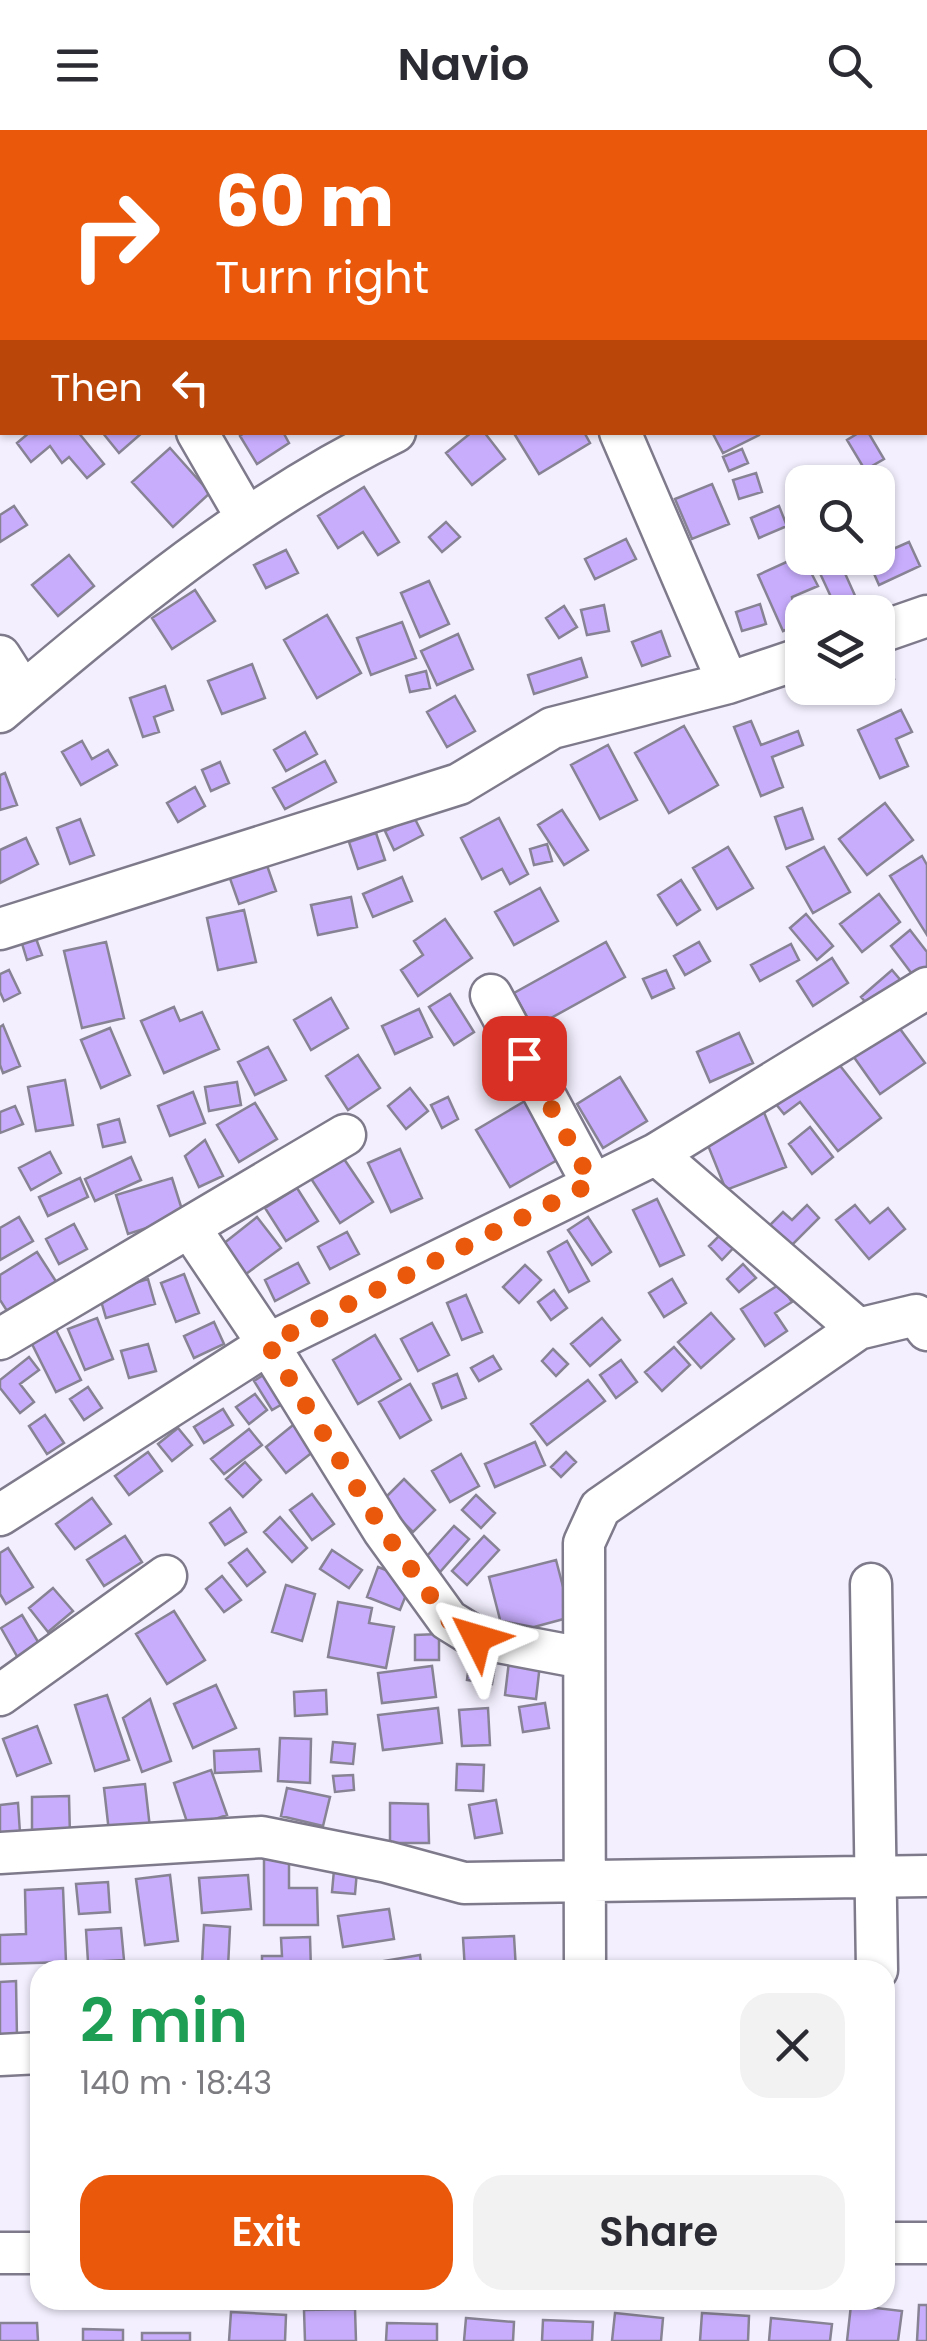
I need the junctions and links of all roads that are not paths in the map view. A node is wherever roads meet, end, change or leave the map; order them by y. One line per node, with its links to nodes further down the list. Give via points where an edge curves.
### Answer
1 (199, 435): 4 (street)
2 (390, 435): 4 (street)
3 (621, 435): 9 (street)
4 (246, 516): 10 (street)
5 (927, 616): 6 (street)
6 (895, 626)
7 (0, 656): 10 (street)
8 (785, 664): 9 (street)
9 (728, 683): 11 (street, via 552,728 459,784)
10 (11, 702)
11 (0, 930)
12 (927, 988): 15 (street)
13 (491, 995): 16 (street)
14 (345, 1135): 17 (street)
15 (656, 1154): 16 (street); 18 (street)
16 (592, 1183): 21 (street)
17 (190, 1228): 20 (street); 21 (street)
18 (858, 1329): 19 (street, via 916,1315); 25 (street, via 600,1508 584,1543)
19 (927, 1330)
20 (0, 1339)
21 (268, 1344): 22 (street); 25 (street, via 383,1530 448,1620 477,1638)
22 (0, 1515)
23 (166, 1576): 26 (street)
24 (871, 1584): 28 (street)
25 (584, 1658): 30 (street)
26 (0, 1695)
27 (0, 1854): 30 (street, via 262,1837 464,1882)
28 (877, 1876): 29 (street); 30 (street); 32 (street)
29 (927, 1876)
30 (584, 1881): 31 (street)
31 (585, 1960)
32 (878, 1960)
33 (30, 2053): 34 (street)
34 (0, 2054)
35 (927, 2242): 36 (street)
36 (895, 2243)
37 (0, 2253): 38 (street)
38 (30, 2253)

